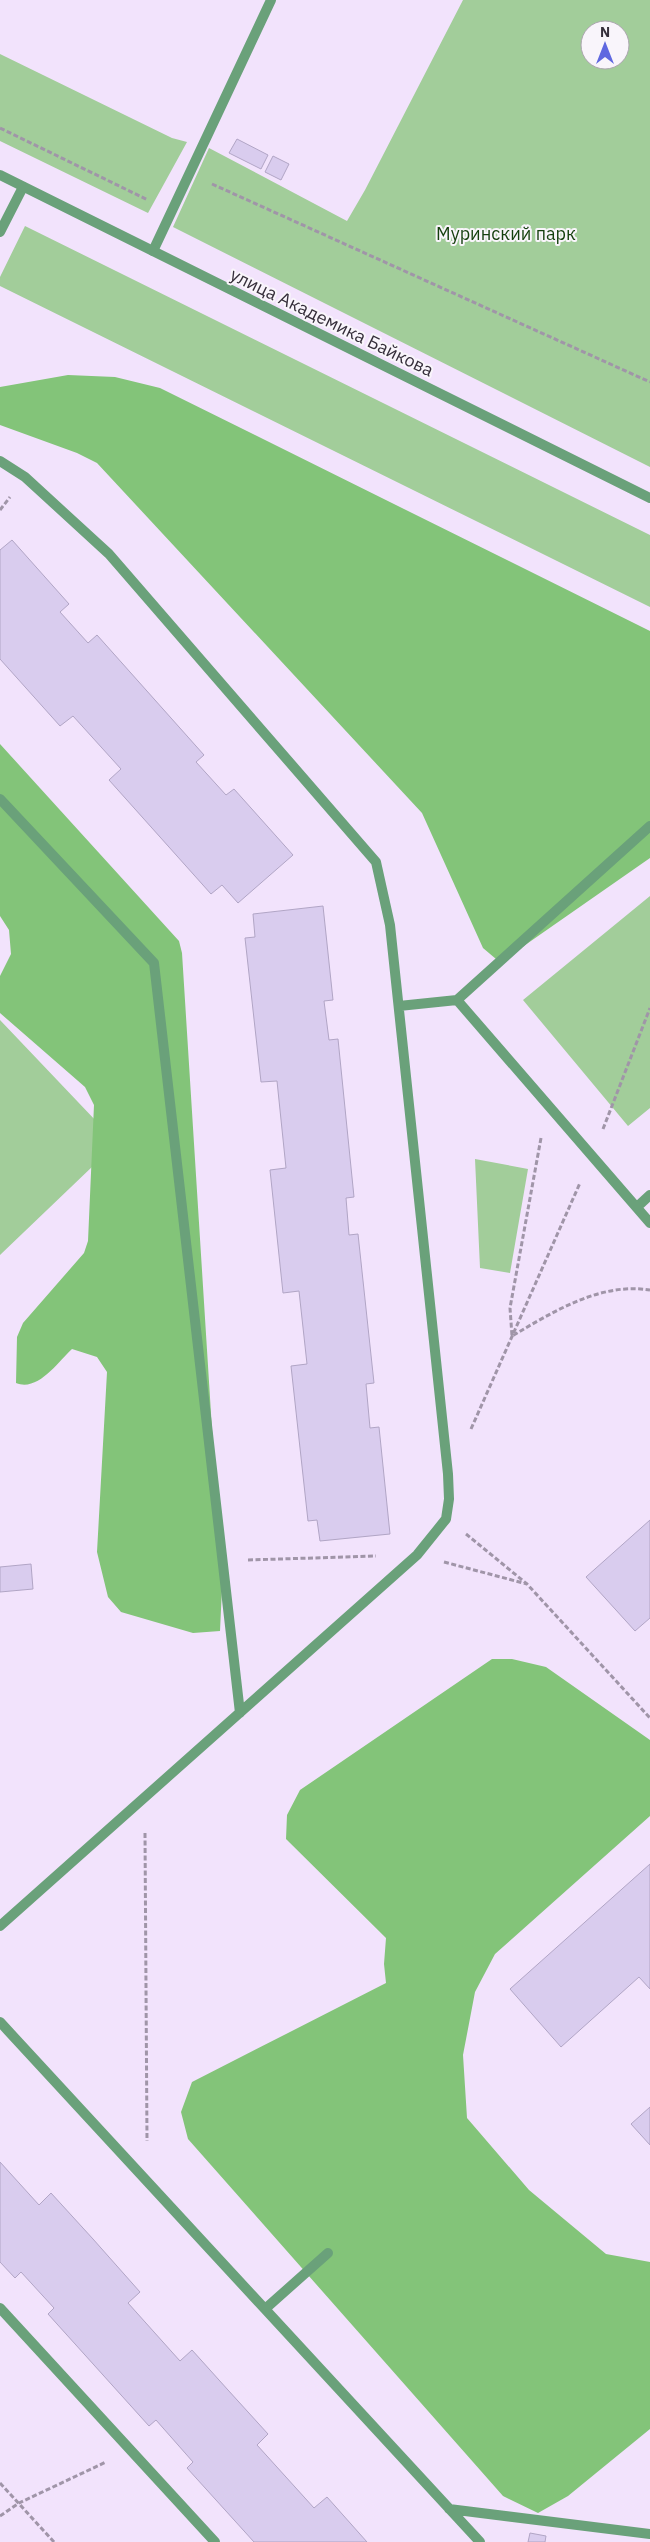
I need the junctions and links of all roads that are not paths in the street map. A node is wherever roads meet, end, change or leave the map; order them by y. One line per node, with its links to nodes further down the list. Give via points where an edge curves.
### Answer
1 (271, 0): 5 (street)
2 (0, 175): 3 (street, улица Академика Байкова)
3 (23, 187): 4 (street); 5 (street, улица Академика Байкова)
4 (0, 232)
5 (153, 251): 7 (street, улица Академика Байкова)
6 (0, 462): 11 (street, via 25,477 109,554 376,862 390,925)
7 (650, 498)
8 (0, 800): 15 (street, via 154,963)
9 (650, 826): 10 (street)
10 (457, 1000): 11 (street); 13 (street)
11 (399, 1006): 15 (street, via 448,1474 446,1518 417,1555)
12 (650, 1194): 13 (street)
13 (637, 1207): 14 (street)
14 (650, 1222)
15 (240, 1713): 16 (street)
16 (0, 1926)
17 (0, 2022): 20 (street)
18 (328, 2253): 20 (street)
19 (0, 2308): 23 (street)
20 (265, 2309): 21 (street)
21 (449, 2509): 22 (street); 24 (street)
22 (650, 2534)
23 (214, 2542)
24 (480, 2542)

